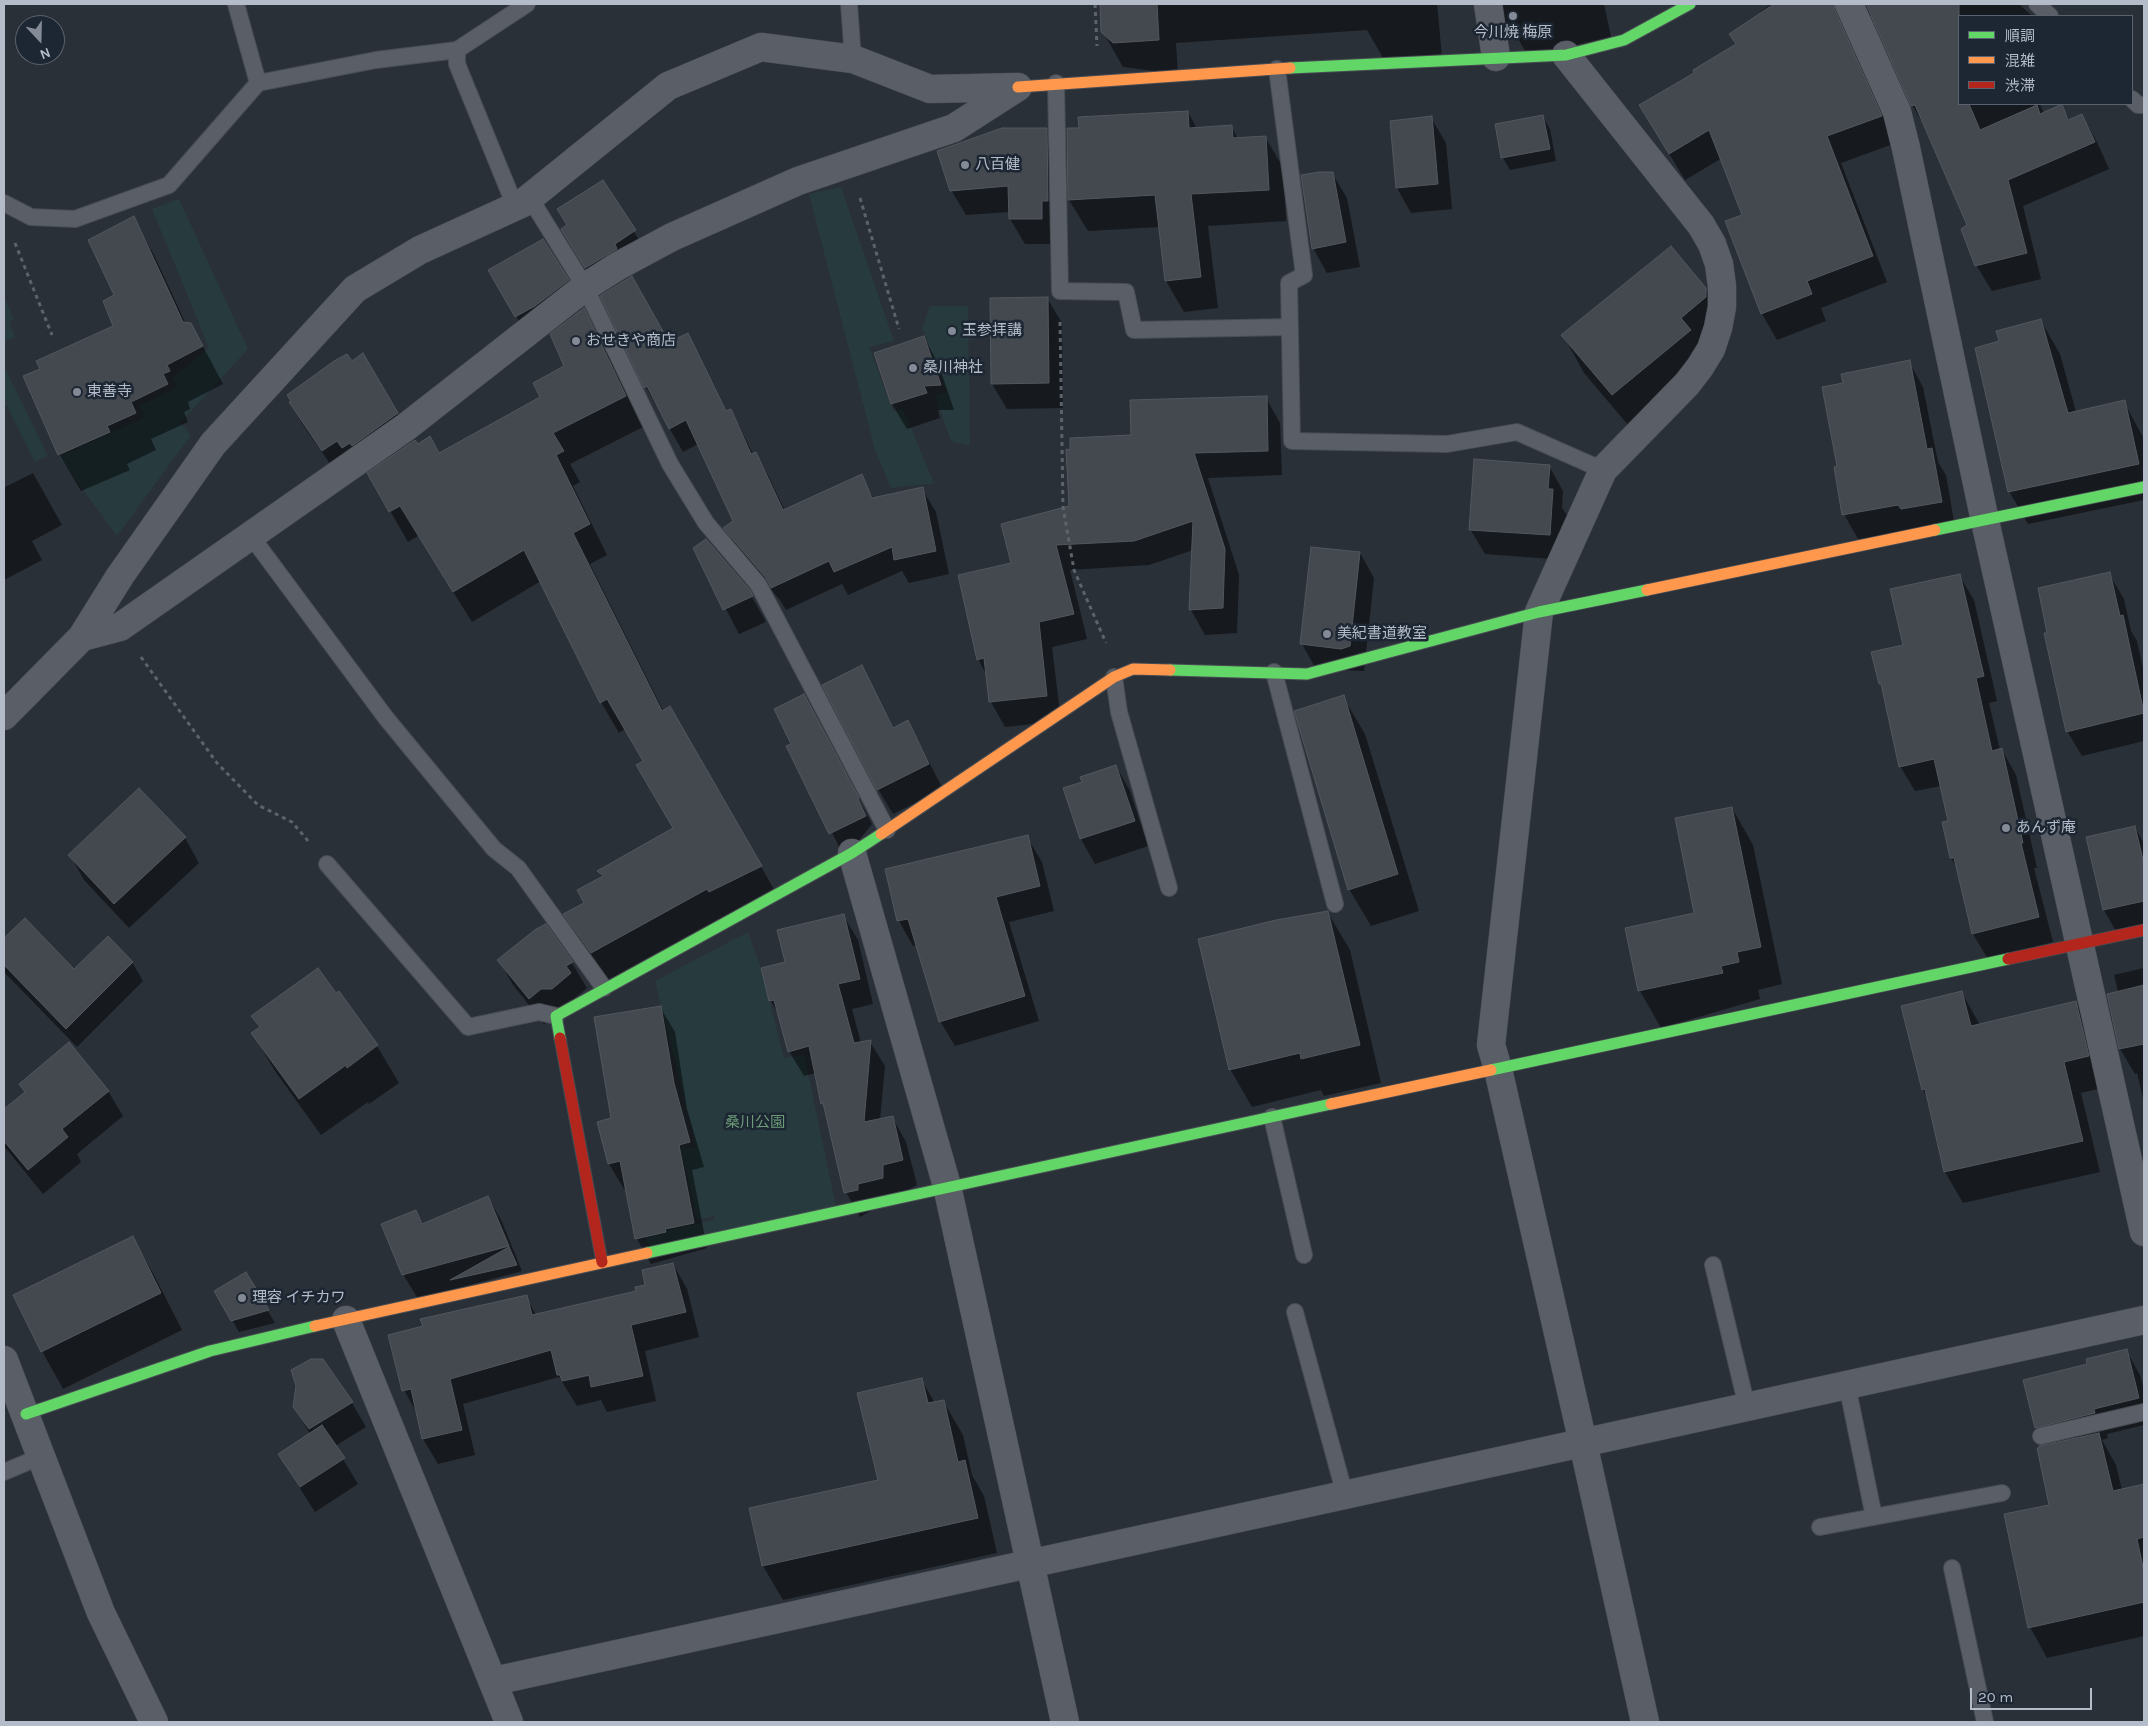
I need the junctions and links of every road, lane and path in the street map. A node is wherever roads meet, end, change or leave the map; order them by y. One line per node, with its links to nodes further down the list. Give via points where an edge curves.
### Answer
1 (236, 4): 16 (lane)
2 (527, 4): 10 (lane)
3 (849, 4): 14 (lane)
4 (1095, 4): 11 (path)
5 (1488, 4): 13 (street)
6 (1690, 4): 12 (street, via 1624,40)
7 (1849, 4): 32 (street, via 1898,112)
8 (2037, 4): 9 (lane)
9 (2049, 15)
10 (456, 50): 16 (lane, via 376,60); 22 (lane, via 457,64)
11 (1097, 50)
12 (1566, 55): 13 (street); 30 (street, via 1701,225 1719,264 1722,286 1718,328 1700,367)
13 (1496, 57): 15 (street)
14 (853, 59): 18 (street, via 930,89); 22 (street, via 761,47 668,86)
15 (1277, 69): 17 (street); 27 (lane, via 1304,275 1289,282)
16 (258, 83): 23 (lane, via 169,185 75,218 30,217)
17 (1056, 83): 18 (street); 26 (lane)
18 (1018, 87): 21 (street, via 954,128)
19 (2133, 99): 20 (lane)
20 (2144, 106)
21 (849, 162): 25 (street, via 798,180 672,237); 28 (path)
22 (523, 202): 25 (lane); 36 (street, via 420,250 355,289 213,444 120,576)
23 (4, 203)
24 (15, 243): 29 (path)
25 (585, 287): 33 (street, via 406,427); 40 (lane, via 670,464 706,523 758,584)
26 (1060, 291): 27 (lane, via 1126,292 1134,330); 38 (path, via 1063,508 1074,570 1110,653)
27 (1290, 327): 30 (lane, via 1292,441 1447,444 1517,432)
28 (899, 329)
29 (52, 335)
30 (1603, 470): 34 (street)
31 (2144, 487): 32 (street)
32 (1985, 521): 34 (street); 46 (street)
33 (251, 536): 35 (street); 47 (lane, via 386,718 494,849 518,868)
34 (1539, 612): 37 (street, via 1307,674); 49 (street, via 1491,1045)
35 (120, 627): 36 (street); 42 (path, via 217,763 258,805 292,822)
36 (82, 637): 39 (street)
37 (1274, 672): 38 (street, via 1133,669); 44 (lane)
38 (1114, 677): 40 (street); 43 (lane, via 1119,712)
39 (4, 716)
40 (887, 830): 41 (street)
41 (852, 853): 47 (street); 51 (street)
42 (327, 864): 48 (lane, via 468,1027 539,1012)
43 (1169, 888)
44 (1334, 904)
45 (2144, 930): 46 (street)
46 (2080, 944): 49 (street); 52 (street)
47 (604, 988): 48 (street)
48 (556, 1016): 54 (street)
49 (1498, 1069): 50 (street); 65 (street)
50 (1272, 1117): 51 (street); 53 (lane)
51 (947, 1186): 54 (street); 72 (street)
52 (2144, 1232)
53 (1304, 1255)
54 (602, 1262): 57 (street)
55 (1713, 1265): 61 (lane)
56 (1295, 1312): 69 (lane)
57 (346, 1320): 63 (street, via 210,1351); 74 (street)
58 (2144, 1320): 60 (street)
59 (4, 1360): 63 (street)
60 (1847, 1385): 61 (street); 70 (lane)
61 (1746, 1407): 65 (street)
62 (2144, 1412): 64 (lane)
63 (26, 1414): 66 (street)
64 (2042, 1436)
65 (1583, 1443): 69 (street); 78 (street)
66 (42, 1456): 67 (lane); 75 (street, via 101,1614)
67 (4, 1472)
68 (2002, 1493): 70 (lane)
69 (1345, 1495): 72 (street)
70 (1874, 1517): 71 (lane)
71 (1820, 1527)
72 (1031, 1565): 74 (street); 77 (street)
73 (1952, 1568): 79 (lane)
74 (494, 1682): 76 (street)
75 (152, 1721)
76 (509, 1722)
77 (1065, 1722)
78 (1644, 1722)
79 (1985, 1722)

